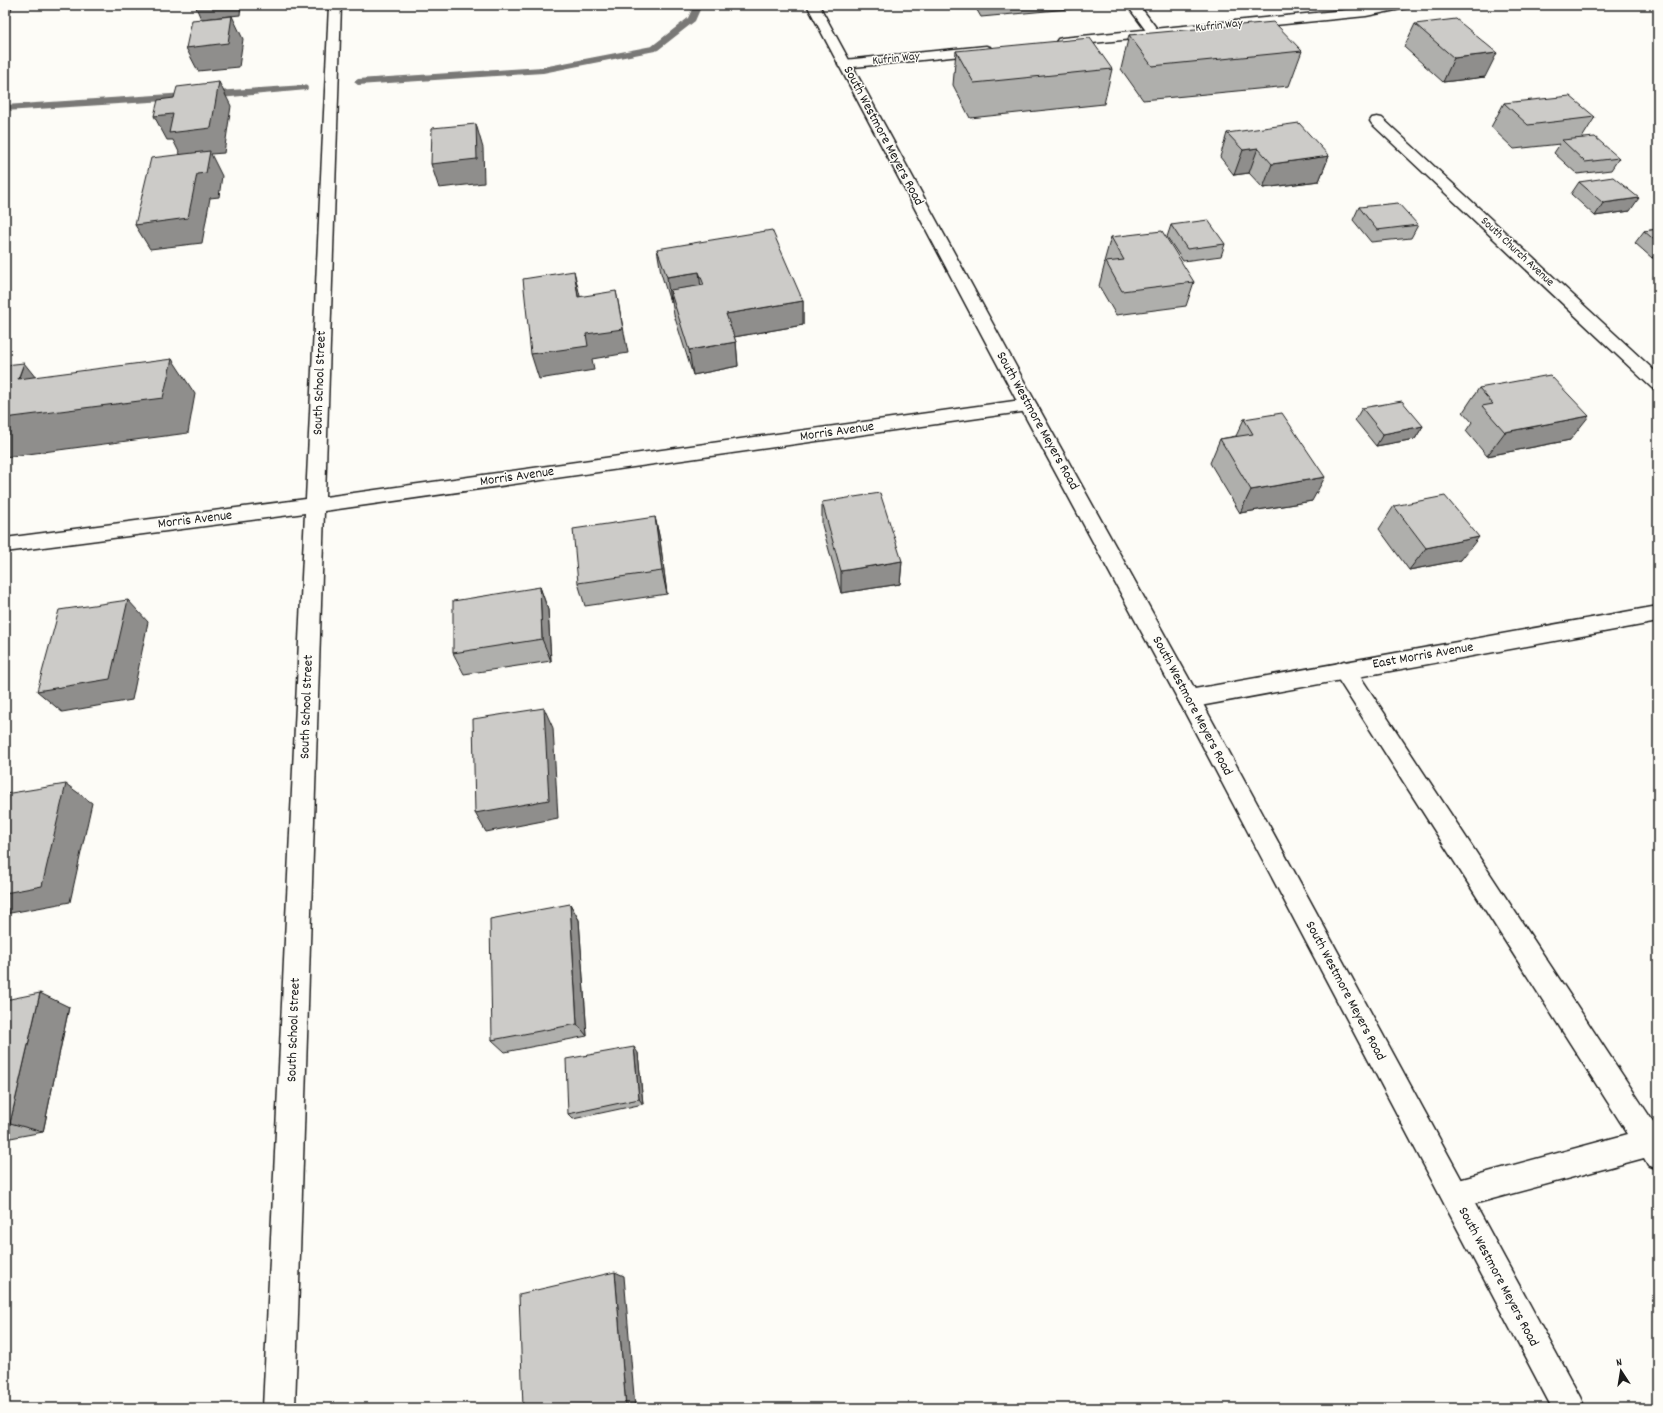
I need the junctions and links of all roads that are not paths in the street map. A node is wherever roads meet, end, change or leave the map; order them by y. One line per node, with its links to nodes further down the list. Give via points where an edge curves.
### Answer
1 (335, 5): 12 (street, South School Street)
2 (813, 5): 8 (street, South Westmore Meyers Road)
3 (1133, 5): 5 (street)
4 (1402, 5): 5 (street, Kufrin Way, via 1366,12)
5 (1154, 33): 6 (street, Kufrin Way)
6 (1052, 43)
7 (997, 49): 8 (street, Kufrin Way)
8 (844, 64): 11 (street, South Westmore Meyers Road)
9 (1377, 121): 10 (street, South Church Avenue)
10 (1658, 384)
11 (1028, 406): 12 (street, Morris Avenue); 16 (street, South Westmore Meyers Road)
12 (315, 505): 13 (street, Morris Avenue); 19 (street, South School Street)
13 (5, 545)
14 (1658, 614): 15 (street, East Morris Avenue)
15 (1344, 670): 16 (street, East Morris Avenue); 17 (street)
16 (1189, 698): 18 (street, South Westmore Meyers Road)
17 (1655, 1146): 18 (street)
18 (1455, 1195): 20 (street, South Westmore Meyers Road)
19 (279, 1408)
20 (1568, 1408)

